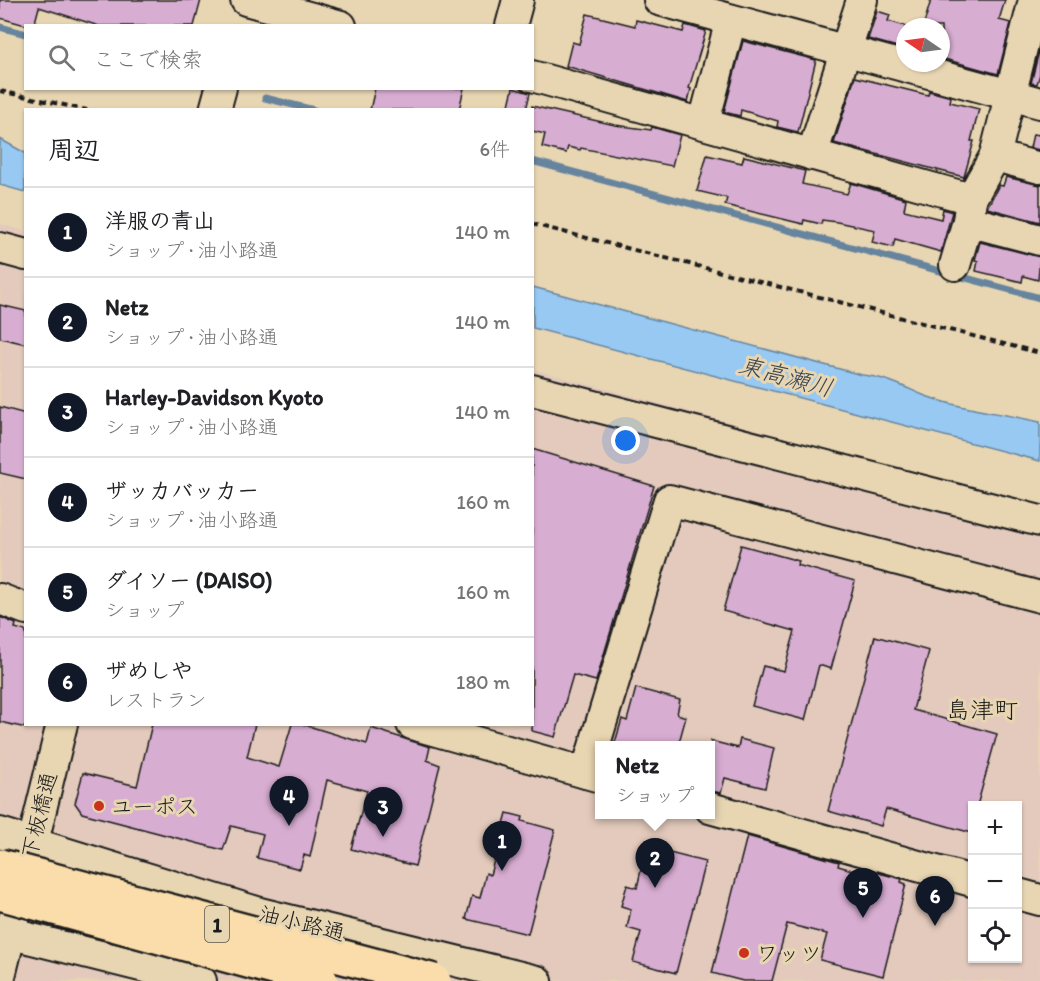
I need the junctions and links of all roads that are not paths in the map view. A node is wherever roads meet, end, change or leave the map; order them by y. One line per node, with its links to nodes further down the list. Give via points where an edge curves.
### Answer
1 (246, 0): 7 (street); 8 (street)
2 (518, 0): 9 (street)
3 (659, 0): 6 (street)
4 (862, 0): 10 (street)
5 (1034, 0): 13 (street)
6 (731, 20): 10 (street); 16 (street)
7 (240, 24)
8 (335, 24)
9 (512, 24)
10 (845, 52): 13 (street); 17 (street)
11 (534, 77): 16 (street)
12 (220, 90): 15 (street)
13 (1010, 95): 14 (street); 18 (street)
14 (1040, 103)
15 (216, 108)
16 (704, 122): 17 (street)
17 (812, 155): 20 (street)
18 (995, 156): 19 (street); 20 (street)
19 (1040, 168)
20 (969, 210): 21 (street); 24 (street)
21 (1040, 240)
22 (0, 248): 23 (street)
23 (24, 254)
24 (955, 265)
25 (534, 391): 26 (street)
26 (1040, 521)
27 (1040, 597): 32 (street, via 669,500)
28 (0, 599): 29 (street)
29 (24, 608)
30 (61, 726): 36 (street, 下板橋通)
31 (419, 726): 33 (street)
32 (602, 741)
33 (593, 775)
34 (715, 809): 38 (street)
35 (0, 833): 36 (street, 油小路通)
36 (32, 843): 42 (street, 下板橋通); 47 (street, 油小路通, via 260,913)
37 (0, 866): 46 (highway, 1, bridge)
38 (968, 880)
39 (0, 892): 45 (highway, 1, bridge)
40 (1022, 895): 41 (street)
41 (1040, 900)
42 (5, 933): 43 (street, 下板橋通); 44 (street)
43 (0, 976)
44 (201, 981)
45 (321, 981)
46 (434, 981)
47 (537, 981)

